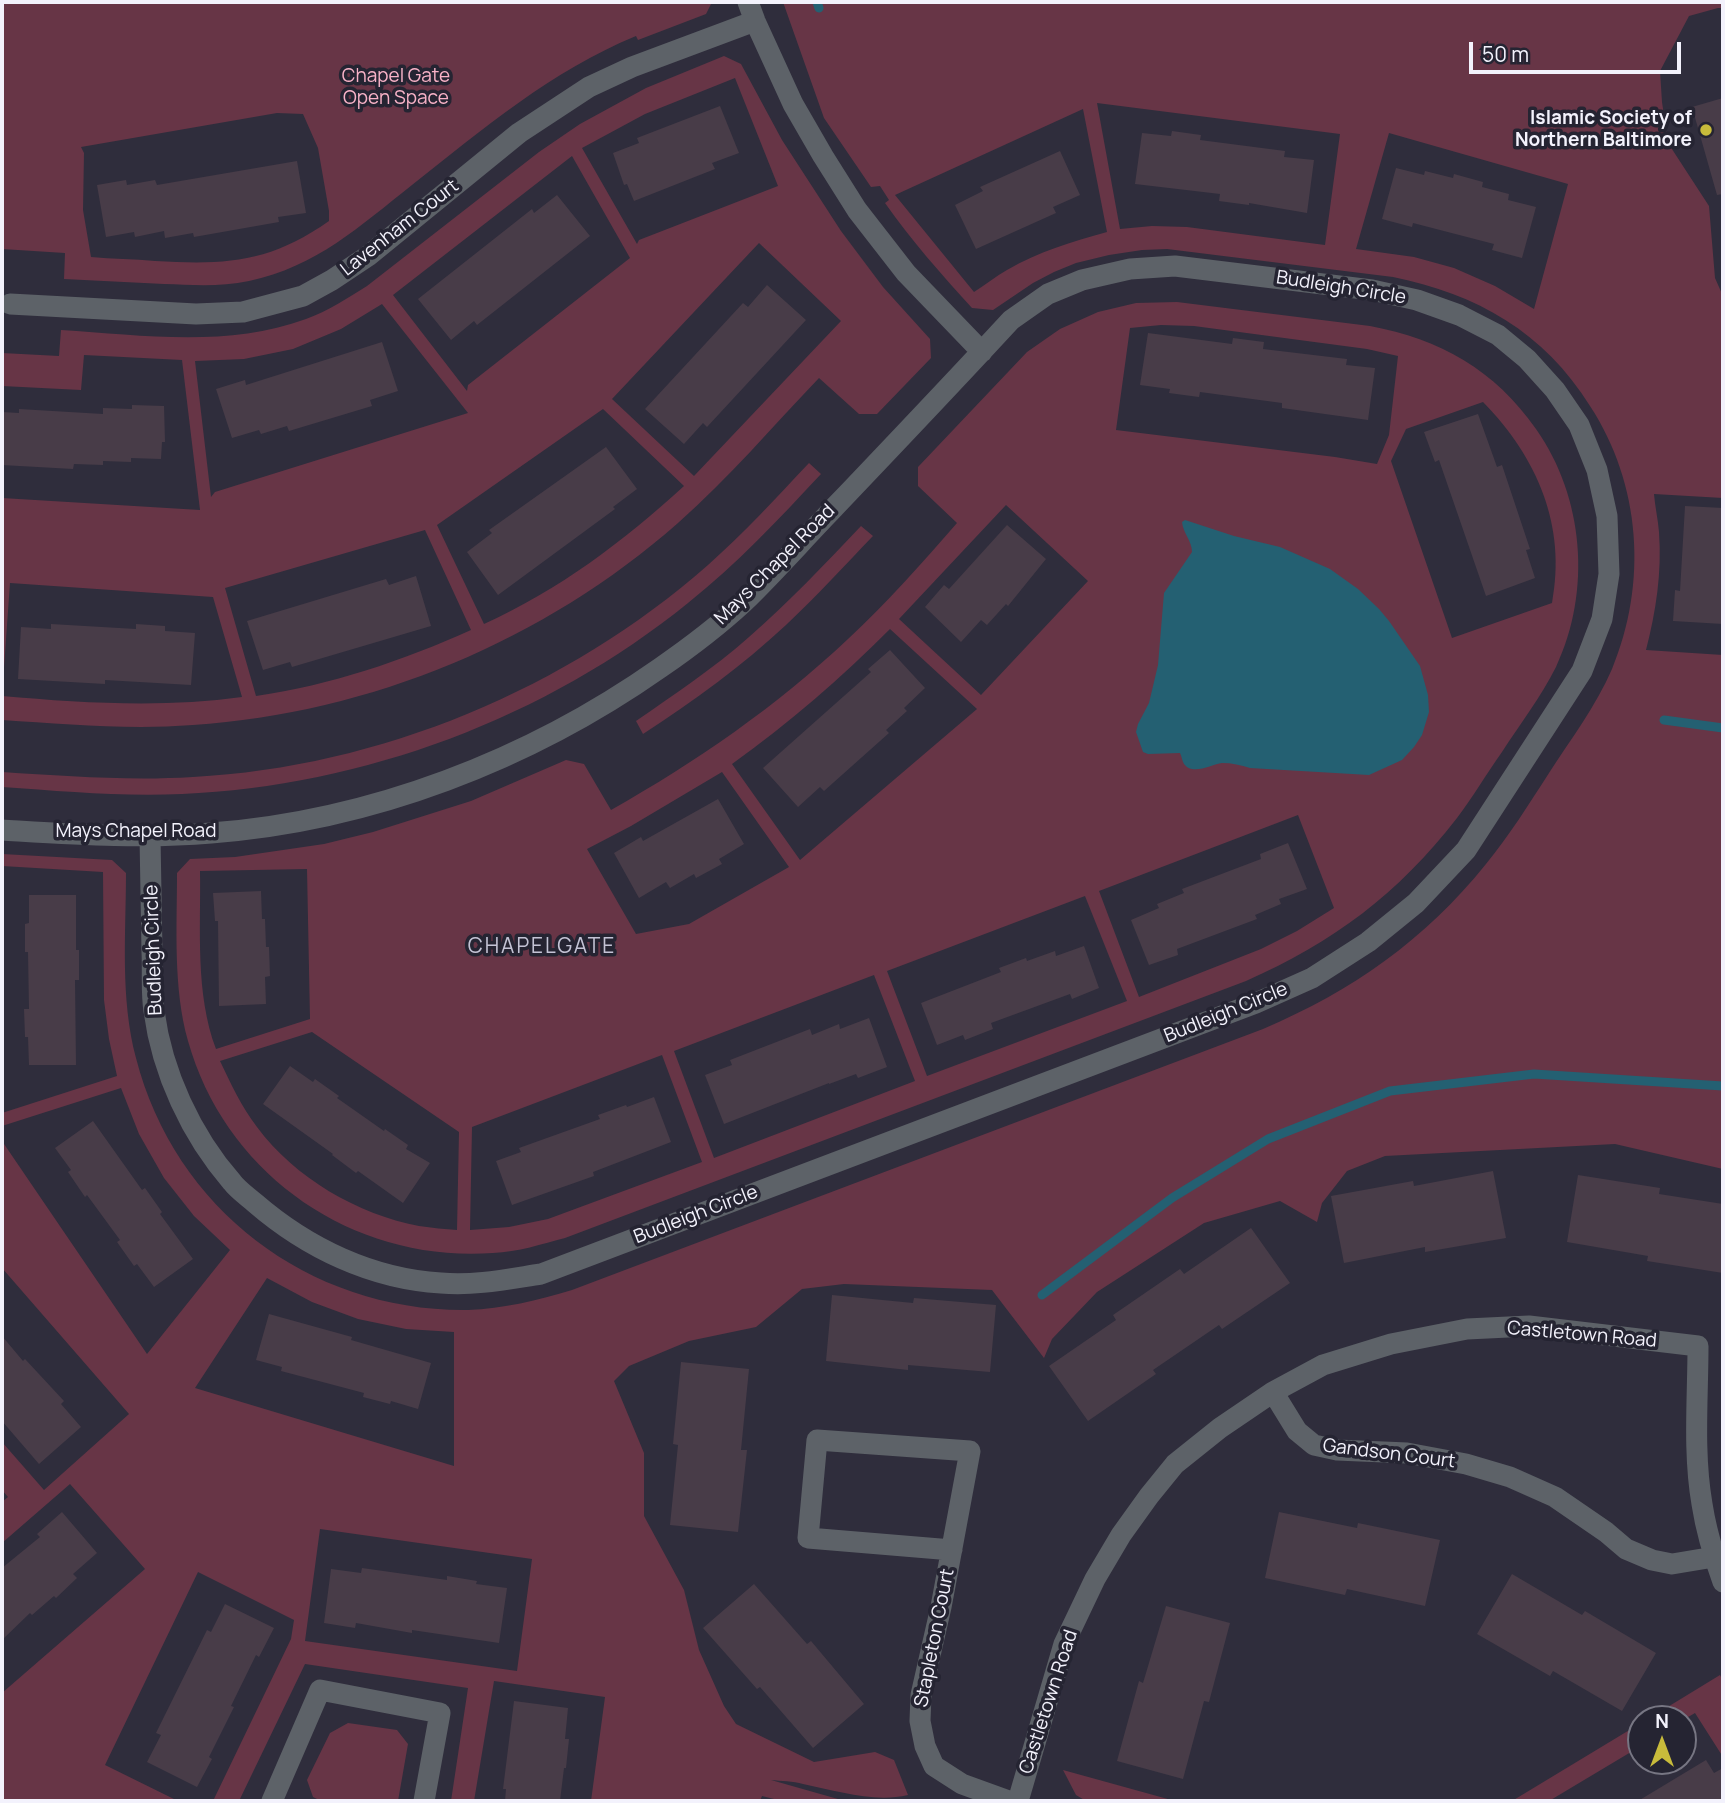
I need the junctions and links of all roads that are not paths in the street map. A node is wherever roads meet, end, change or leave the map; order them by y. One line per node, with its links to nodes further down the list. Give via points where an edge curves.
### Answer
1 (751, 11): 2 (street, Lavenham Court, via 589,87 519,133 368,256 303,296 243,312 196,314); 3 (street, via 793,103 857,210 906,273)
2 (10, 304)
3 (982, 352): 5 (street, Mays Chapel Road, via 743,603 686,650 591,713 456,778 385,801 275,825); 5 (street, Budleigh Circle, via 1012,320 1048,294 1082,280 1130,269 1174,266 1229,272 1372,290 1459,315 1498,335 1527,359 1579,425 1597,470 1607,516 1609,574 1602,619 1582,671 1466,850 1416,903 1368,942 1312,978 541,1274 488,1282 400,1278 360,1267 273,1219 233,1184 206,1149 180,1103 154,1010)
4 (2, 830): 5 (street, Mays Chapel Road)
5 (150, 836)
6 (1273, 1392): 8 (street, Gandson Court, via 1297,1431 1314,1445 1407,1453 1466,1464 1555,1497 1626,1549 1652,1560 1672,1564); 8 (street, Castletown Road, via 1323,1365 1391,1344 1467,1329 1529,1326 1698,1346 1696,1445); 13 (street, Castletown Road, via 1175,1464 1121,1535 1064,1644)
7 (952, 1550): 7 (street, Stapleton Court, via 970,1451 817,1440 808,1538); 12 (street, Stapleton Court, via 921,1695 925,1746 934,1766 962,1784)
8 (1714, 1557): 9 (street, Castletown Road)
9 (1723, 1582)
10 (272, 1801): 11 (street, via 320,1690 440,1713)
11 (424, 1801)
12 (1009, 1801)
13 (1018, 1801)

